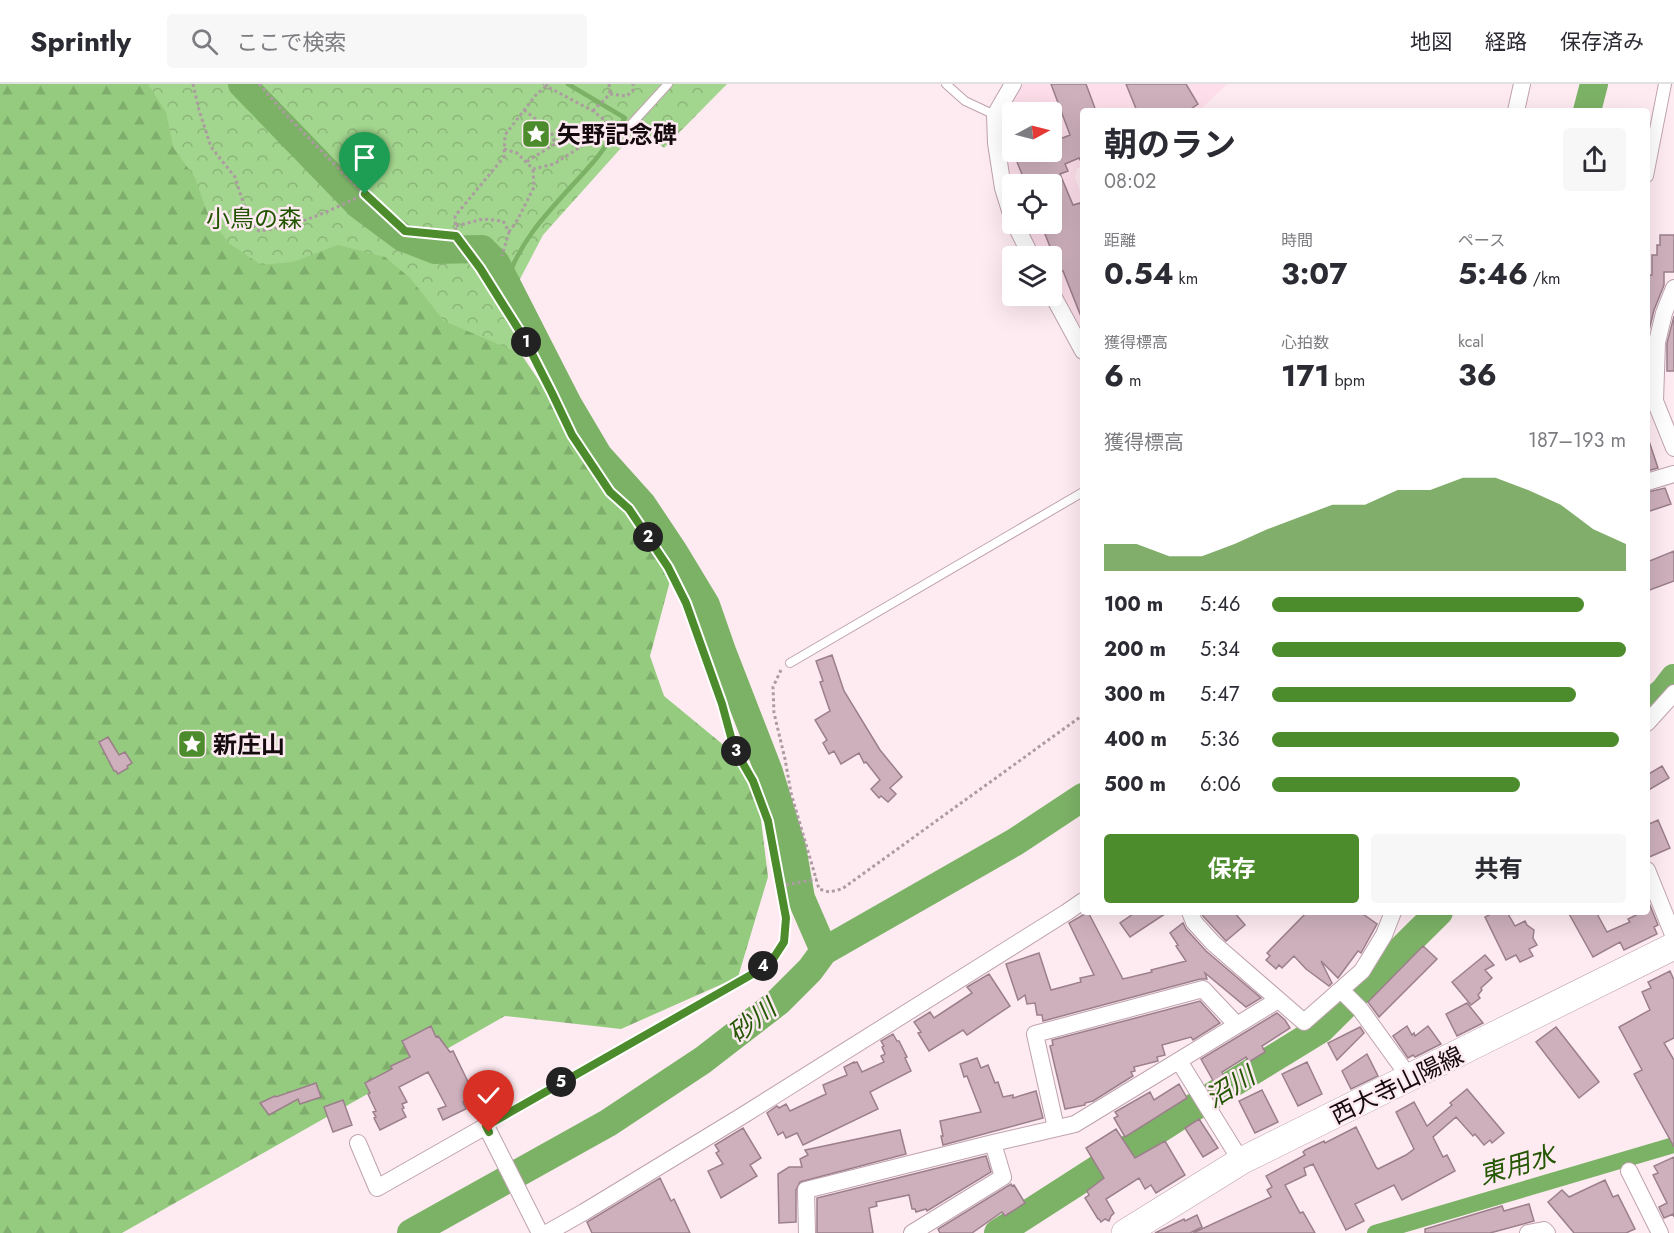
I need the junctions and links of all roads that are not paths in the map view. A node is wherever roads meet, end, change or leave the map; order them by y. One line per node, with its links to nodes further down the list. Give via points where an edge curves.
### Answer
1 (668, 84): 8 (lane)
2 (946, 84): 7 (lane, via 965,101)
3 (1013, 84): 7 (street)
4 (1522, 84): 6 (street)
5 (1665, 84): 9 (street)
6 (1517, 108)
7 (995, 115): 10 (street)
8 (625, 131)
9 (1650, 161)
10 (1002, 182)
11 (1674, 288): 14 (street, via 1657,342 1655,401)
12 (1059, 306): 13 (street)
13 (1080, 345)
14 (1674, 448)
15 (1674, 474): 16 (street)
16 (1650, 481)
17 (1080, 494): 18 (lane)
18 (790, 663)
19 (1674, 693): 20 (street)
20 (1650, 720)
21 (1650, 877): 25 (street)
22 (1080, 903): 38 (street, via 742,1116)
23 (1191, 915): 28 (street, via 1213,943)
24 (1393, 915): 27 (street, via 1362,971)
25 (1674, 937)
26 (1674, 946): 31 (main road, 西大寺山陽線)
27 (1341, 990): 28 (street, via 1304,1022); 31 (street, via 1360,1009)
28 (1278, 1000): 29 (street)
29 (1238, 1025): 30 (street); 32 (street, via 1203,989 1035,1034)
30 (1179, 1061): 32 (street, via 1075,1124); 35 (street)
31 (1410, 1078): 35 (main road, 西大寺山陽線)
32 (1056, 1128): 34 (street)
33 (358, 1143): 37 (street, via 377,1188 488,1129)
34 (993, 1143): 39 (street, via 806,1190); 40 (street, via 1003,1177)
35 (1241, 1161): 41 (main road, 西大寺山陽線)
36 (1629, 1172): 44 (street)
37 (535, 1226)
38 (546, 1233)
39 (807, 1233)
40 (912, 1233)
41 (1125, 1233)
42 (1528, 1233): 43 (street)
43 (1547, 1233)
44 (1660, 1233)

